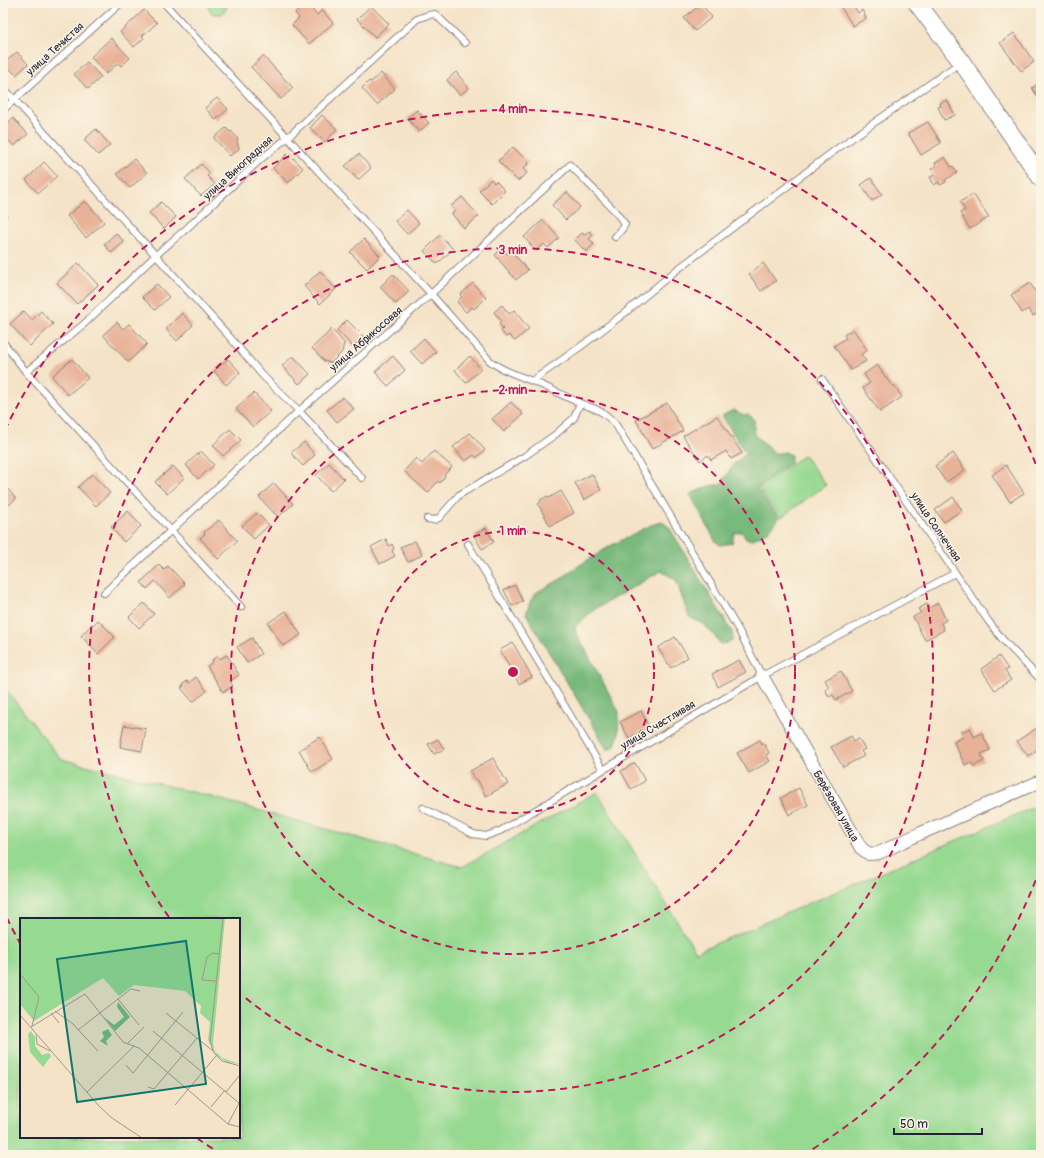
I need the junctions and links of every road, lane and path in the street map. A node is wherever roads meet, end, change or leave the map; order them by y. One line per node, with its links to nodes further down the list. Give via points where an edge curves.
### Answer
1 (121, 3): 7 (lane, улица Тенистая)
2 (164, 3): 9 (lane)
3 (917, 3): 5 (main road)
4 (465, 43): 9 (lane, улица Виноградная, via 437,15 422,16)
5 (961, 61): 10 (main road); 17 (lane, via 832,152 674,272 609,325)
6 (3, 87): 7 (lane)
7 (14, 99): 8 (lane, улица Тенистая); 12 (lane)
8 (3, 110)
9 (287, 138): 12 (lane, улица Виноградная); 13 (lane)
10 (1041, 178)
11 (615, 237): 13 (lane, улица Абрикосовая, via 625,224 570,165)
12 (156, 255): 15 (lane, улица Виноградная, via 84,324); 19 (lane, via 263,376)
13 (431, 294): 17 (lane, via 490,361 509,373); 19 (lane, улица Абрикосовая)
14 (3, 342): 15 (lane)
15 (26, 372): 22 (lane)
16 (822, 379): 24 (lane, улица Солнечная)
17 (532, 381): 18 (lane)
18 (580, 403): 21 (lane, via 574,418 556,434 525,456 459,495 439,518); 27 (lane, via 602,411 616,425 738,629)
19 (299, 411): 20 (lane); 22 (lane, улица Абрикосовая)
20 (362, 478)
21 (427, 519)
22 (170, 531): 25 (lane, улица Абрикосовая); 26 (lane)
23 (468, 544): 29 (lane)
24 (955, 573): 27 (lane, улица Счастливая); 28 (lane, улица Солнечная, via 1003,640)
25 (104, 593)
26 (241, 607)
27 (762, 676): 29 (lane, улица Счастливая); 30 (street, Берёзовая улица, via 861,848 869,854 886,850)
28 (1041, 680)
29 (603, 770): 31 (lane, улица Счастливая, via 492,835 473,834)
30 (1041, 782)
31 (423, 808)

